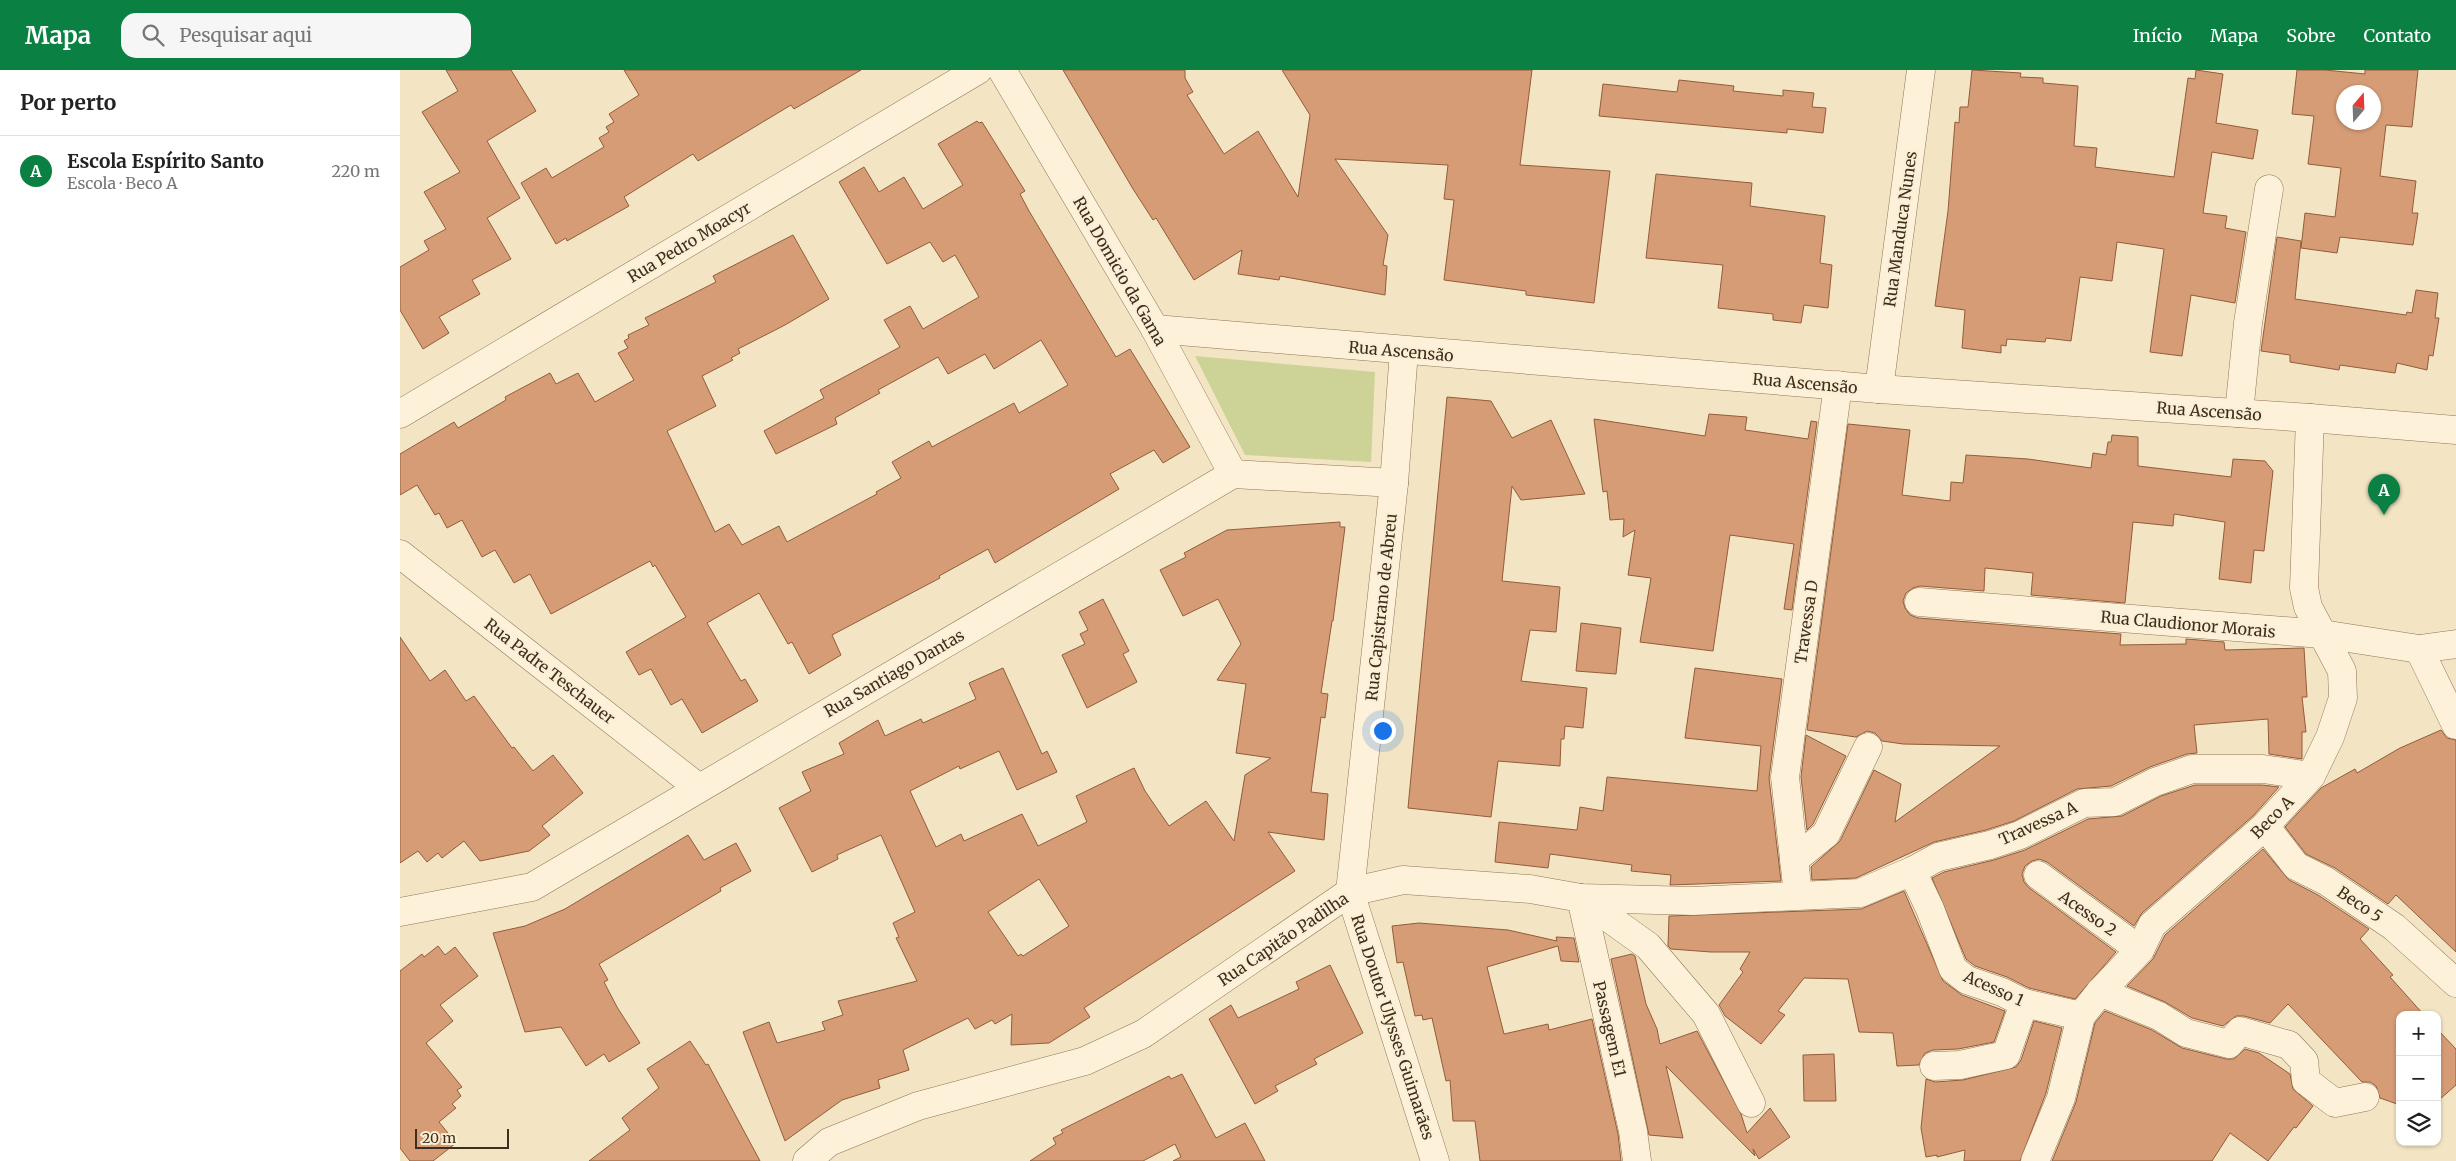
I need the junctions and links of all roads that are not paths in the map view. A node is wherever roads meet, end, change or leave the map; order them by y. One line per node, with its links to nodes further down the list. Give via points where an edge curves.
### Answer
1 (978, 70): 10 (street, Rua Pedro Moacyr)
2 (1002, 70): 5 (street, Rua Domicio da Gama)
3 (1921, 70): 8 (street, Rua Manduca Nunes)
4 (2269, 189): 9 (street, via 2248,323)
5 (1155, 329): 6 (street, Rua Ascensão); 13 (street, Rua Domicio da Gama)
6 (1404, 351): 7 (street, Rua Ascensão); 14 (street, Rua Capistrano de Abreu)
7 (1838, 385): 8 (street, Rua Ascensão); 25 (street, Travessa D, via 1785,777)
8 (1879, 388): 9 (street, Rua Ascensão)
9 (2239, 413): 11 (street, Rua Ascensão)
10 (400, 414)
11 (2310, 418): 12 (street, Rua Ascensão); 17 (street, Beco A, via 2304,588 2308,607)
12 (2456, 430)
13 (1233, 474): 14 (street); 23 (street, Rua Santiago Dantas)
14 (1394, 483): 28 (street, Rua Capistrano de Abreu)
15 (400, 554): 23 (street, Rua Padre Teschauer)
16 (1919, 602): 17 (street, Rua Claudionor Morais)
17 (2322, 634): 19 (street, Rua Claudionor Morais); 22 (street, Beco A, via 2342,671 2343,698 2330,737)
18 (2456, 644): 19 (street, Rua Claudionor Morais)
19 (2419, 649): 20 (street)
20 (2456, 725)
21 (1868, 747): 25 (street, via 1826,834)
22 (2311, 776): 24 (street, Beco A); 26 (street, Travessa A, via 2263,769 2192,769 2114,802 2084,802 2020,835 1938,857)
23 (699, 788): 31 (street, Rua Santiago Dantas, via 532,887)
24 (2265, 826): 32 (street, Beco A, via 2152,926); 33 (street, Beco 5, via 2296,866 2326,881 2394,927)
25 (1794, 860): 29 (street, Travessa D)
26 (1912, 871): 29 (street, Travessa A, via 1860,893); 35 (street, Acesso 1, via 1954,969 1967,980)
27 (2038, 875): 32 (street, Acesso 2)
28 (1350, 892): 30 (street, Rua Capitão Padilha, via 1403,880 1530,889); 40 (street, Rua Capitão Padilha, via 1143,1034 1085,1061 918,1106 829,1142); 41 (street, Rua Doutor Ulysses Guimarães)
29 (1798, 895): 30 (street, Rua Capitão Padilha, via 1693,901)
30 (1581, 898): 39 (street, via 1648,946 1706,1014); 42 (street, Passagem E1)
31 (400, 912)
32 (2140, 950): 34 (street, Beco A)
33 (2456, 983)
34 (2100, 992): 36 (street, Beco A); 38 (street, via 2159,1016 2186,1033 2229,1044 2240,1031 2288,1045 2304,1062 2306,1081 2335,1103)
35 (2024, 1003): 36 (street, Acesso 1); 37 (street, via 2006,1054 1960,1065)
36 (2081, 1016): 43 (street, Beco A, via 2061,1098)
37 (1934, 1066)
38 (2365, 1097)
39 (1751, 1103)
40 (807, 1161)
41 (1435, 1161)
42 (1637, 1161)
43 (2035, 1161)

